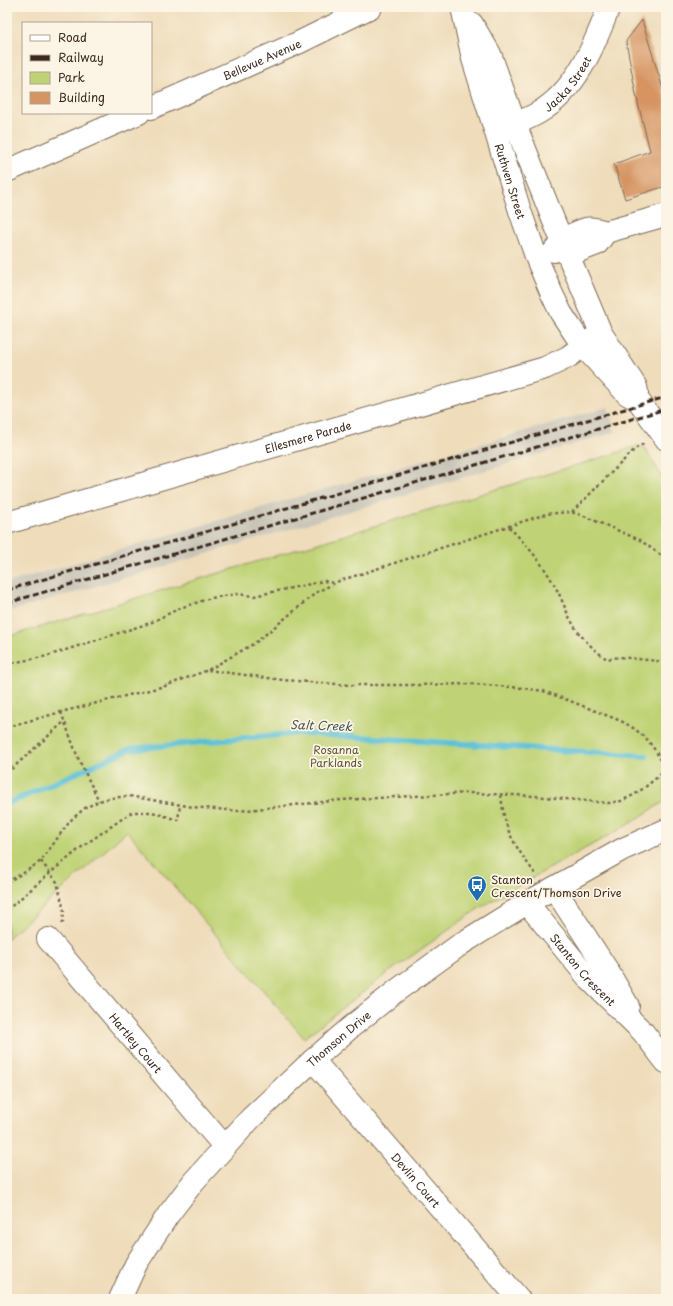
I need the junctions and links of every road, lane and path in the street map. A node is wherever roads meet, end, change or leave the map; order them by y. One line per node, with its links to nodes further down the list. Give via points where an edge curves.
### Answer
1 (371, 7): 3 (street, Bellevue Avenue, via 300,42)
2 (609, 7): 5 (street, Jacka Street, via 591,51 572,81 551,104)
3 (152, 108)
4 (137, 114): 6 (street)
5 (505, 128): 8 (street, Ruthven Street); 9 (street, Ruthven Street, via 520,211)
6 (7, 171)
7 (666, 215): 8 (street, via 606,232 592,227 582,230 569,236)
8 (564, 247): 9 (street); 10 (street, Ruthven Street)
9 (537, 259): 11 (street, Ruthven Street, via 562,313)
10 (601, 333): 11 (street, Ellesmere Parade); 12 (street, Ruthven Street, via 636,387)
11 (583, 346): 12 (street, Ruthven Street, via 627,394); 16 (street, Ellesmere Parade, via 545,368)
12 (638, 400): 13 (street)
13 (666, 439)
14 (644, 444): 15 (path, via 635,449)
15 (571, 512): 17 (path, via 546,514); 18 (path, via 640,540)
16 (7, 523)
17 (508, 527): 19 (path); 20 (path, via 525,543 541,564 556,587 573,626 594,650 607,659 620,657)
18 (666, 559)
19 (334, 583): 21 (path, via 324,581 254,596 237,594 210,598 180,608 150,623 47,656); 22 (path, via 317,592 255,643)
20 (666, 662)
21 (7, 664)
22 (208, 670): 23 (path, via 165,686); 26 (path, via 283,680 350,685 474,684 543,692 634,727 653,746)
23 (61, 712): 24 (path); 25 (path)
24 (65, 721): 27 (path); 29 (path, via 78,758)
25 (7, 727)
26 (666, 770): 28 (path, via 634,795 608,803)
27 (7, 773)
28 (501, 794): 30 (path, via 468,793 356,799 238,811); 37 (path, via 505,821 510,834 522,855)
29 (99, 801): 30 (path, via 129,796); 34 (path, via 72,819)
30 (180, 805): 35 (path, via 178,820 152,812 132,812)
31 (666, 816): 33 (street, Thomson Drive)
32 (666, 830): 33 (street, Thomson Drive)
33 (623, 849): 37 (street, Thomson Drive)
34 (41, 861): 35 (path); 36 (path)
35 (50, 872): 39 (path); 40 (path, via 57,882 64,911 63,922)
36 (7, 882)
37 (551, 890): 38 (street, Thomson Drive); 41 (street, Stanton Crescent, via 606,968)
38 (527, 903): 41 (street, Stanton Crescent, via 590,980); 42 (street, Thomson Drive, via 460,944 351,1026)
39 (7, 910)
40 (48, 939): 44 (street, Hartley Court)
41 (643, 1032): 43 (street, Stanton Crescent)
42 (313, 1060): 44 (street, Thomson Drive); 46 (street, Devlin Court)
43 (666, 1062)
44 (224, 1146): 45 (street, Thomson Drive, via 168,1215 136,1264)
45 (120, 1299)
46 (519, 1299)

